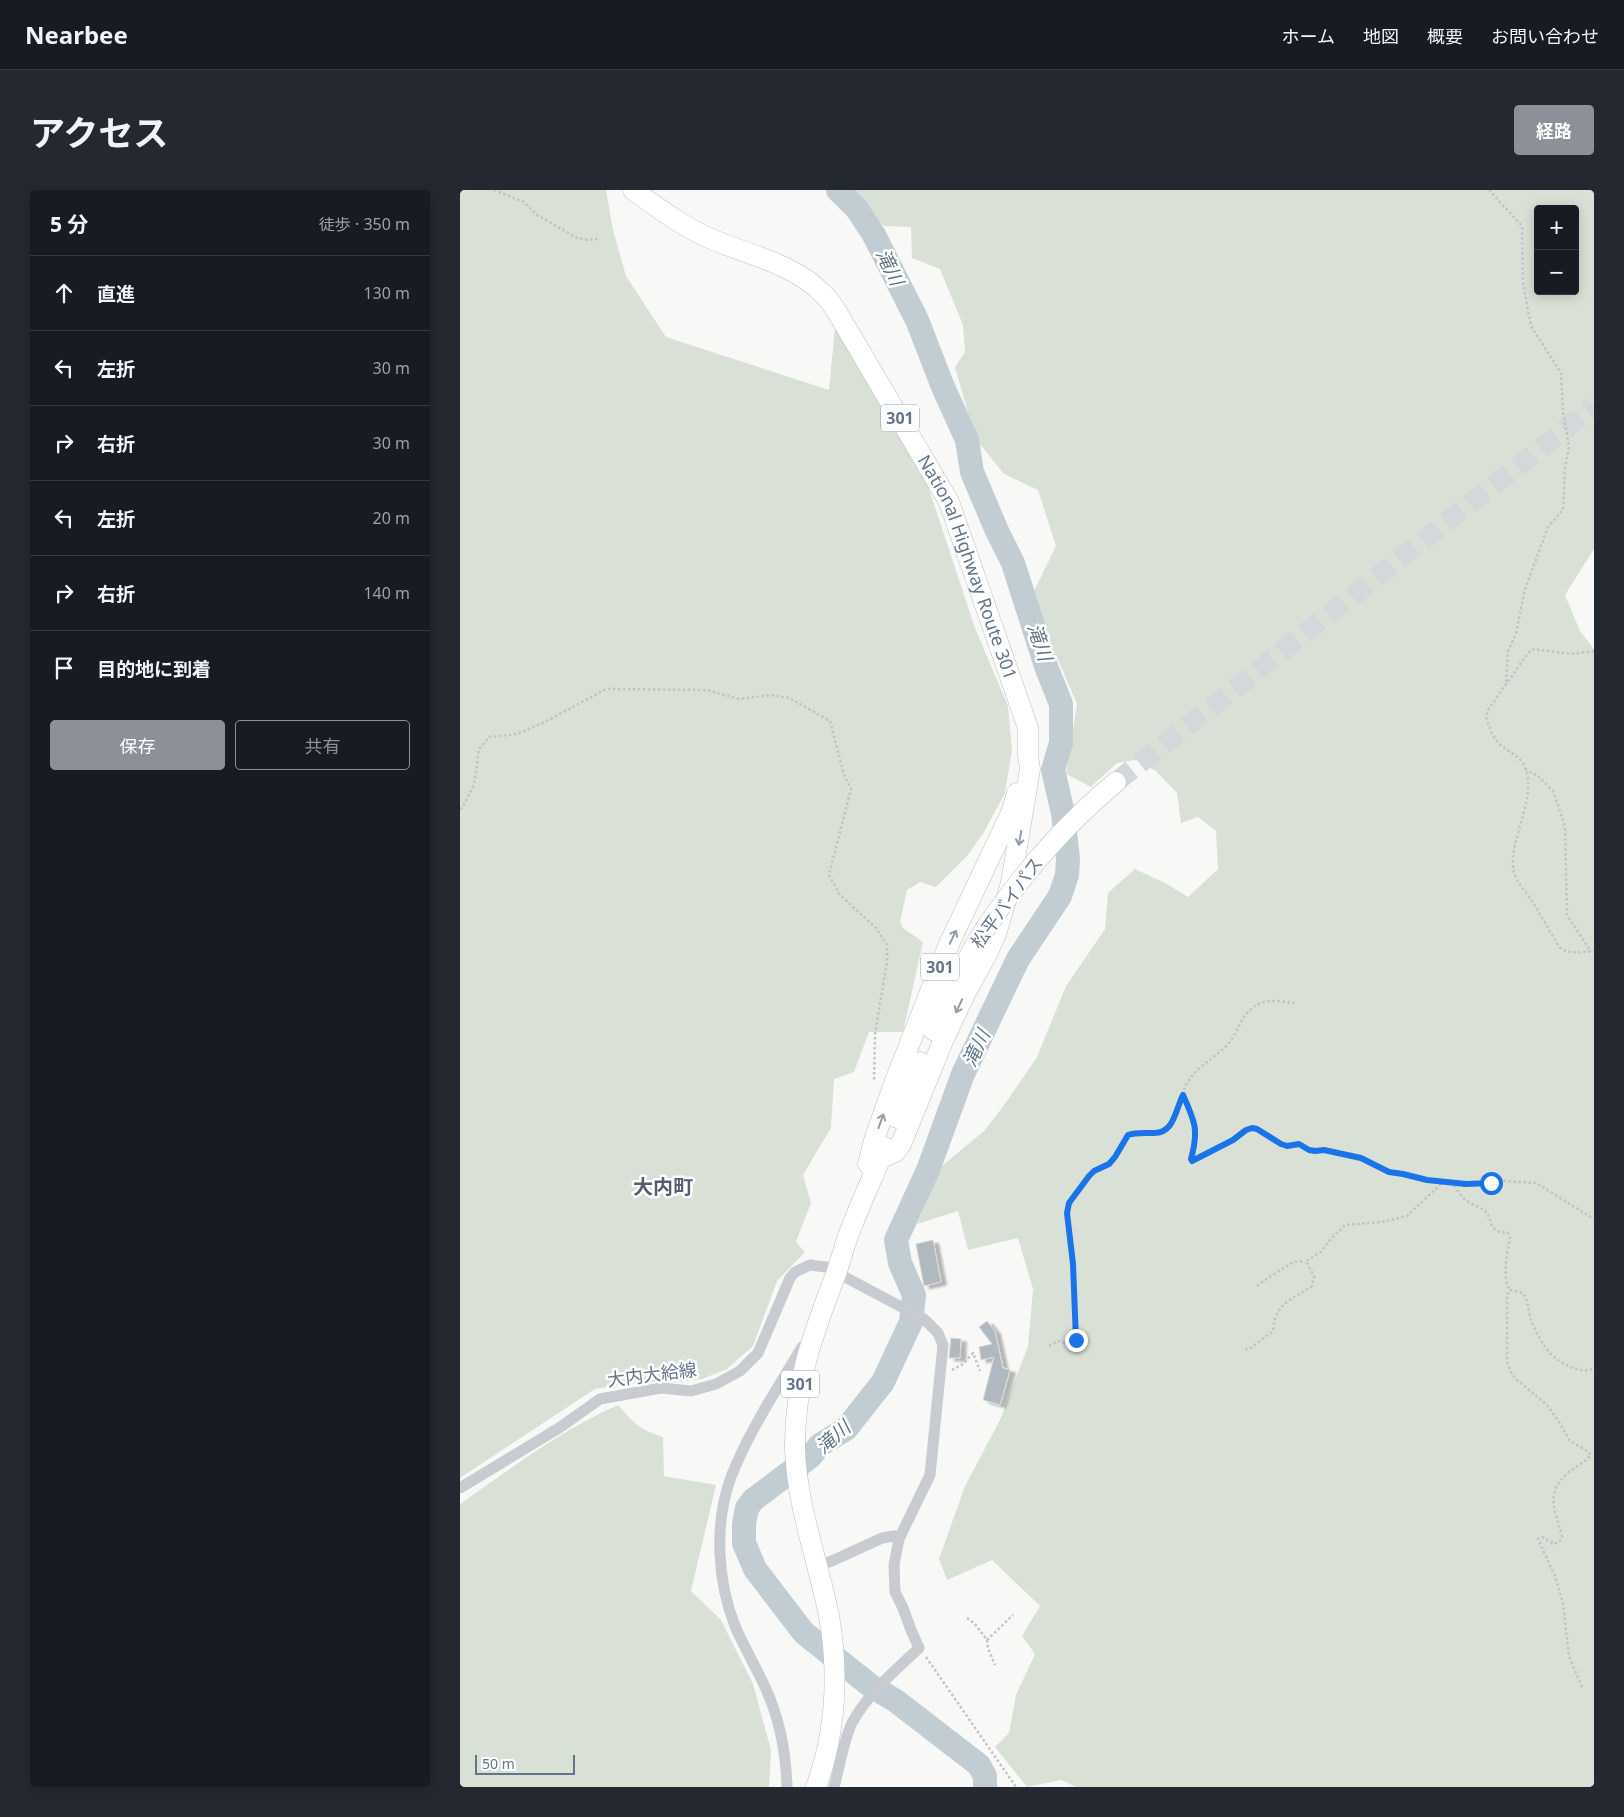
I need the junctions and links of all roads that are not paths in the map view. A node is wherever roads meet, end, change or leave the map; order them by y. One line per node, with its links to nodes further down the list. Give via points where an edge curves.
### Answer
1 (633, 190): 2 (highway, National Highway Route 301 / 301, via 691,230 804,278 824,294 837,312 949,502 1028,728)
2 (1028, 755): 4 (highway, 301, one-way to 4, via 1030,769 1015,864 996,934 943,1041 901,1144 895,1152); 5 (highway, 301, one-way to 2, via 868,1158 895,1081 949,944 1011,813)
3 (1116, 782): 4 (highway, 松平バイパス / 301, bridge, via 1058,835 1001,905 978,940 950,991)
4 (881, 1158): 5 (highway, 松平バイパス / 301)
5 (870, 1184): 6 (highway, 301)
6 (837, 1272): 7 (highway, 301); 8 (street, 大内大給線, via 810,1265 795,1272 758,1353 740,1371 716,1384 691,1391 661,1388 600,1399); 9 (street, 大内大給線, via 924,1319 938,1333 944,1345 930,1475)
7 (811, 1341): 10 (highway, 301, via 797,1403 795,1451 800,1500); 11 (street, via 802,1347 751,1436 731,1477 720,1523 727,1598 735,1625 766,1688 778,1723 786,1759)
8 (460, 1488)
9 (900, 1537): 10 (street, via 882,1538); 13 (street, 大内大給線, via 894,1566 895,1592 919,1648 870,1696 851,1725)
10 (816, 1566): 12 (highway, 301, via 829,1615 835,1679 833,1719)
11 (787, 1787)
12 (816, 1787)
13 (834, 1787)

